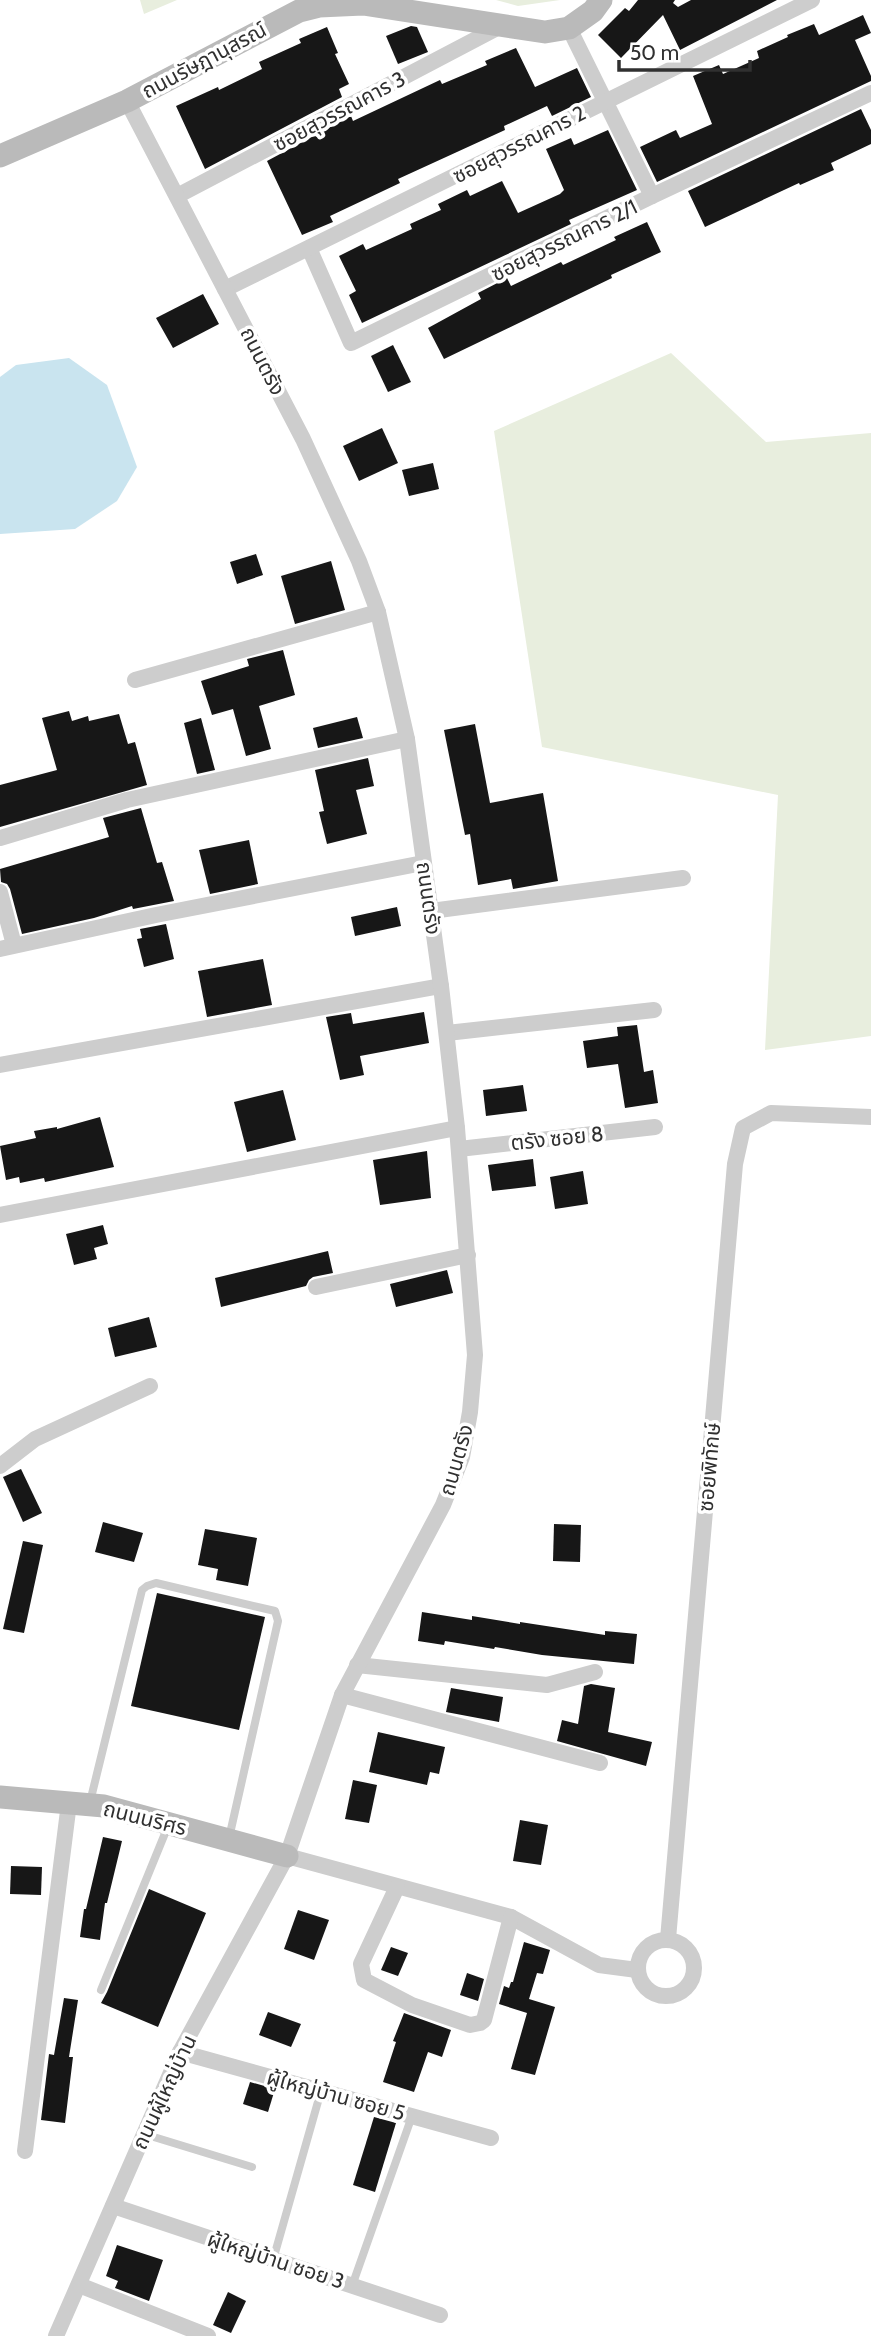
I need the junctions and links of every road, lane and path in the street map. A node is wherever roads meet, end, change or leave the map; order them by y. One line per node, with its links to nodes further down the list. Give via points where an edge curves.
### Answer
1 (601, 0): 4 (street)
2 (812, 0): 7 (street, ซอยสุวรรณคาร 2)
3 (501, 26): 4 (street, ถนนรัษฎานุสรณ์, via 545,32); 6 (street, ถนนรัษฎานุสรณ์, via 390,7 319,6 289,15); 9 (street, ซอยสุวรรณคาร 3)
4 (569, 28): 7 (street)
5 (871, 93): 10 (street, ซอยสุวรรณคาร 2/1)
6 (127, 101): 8 (street); 9 (street, ถนนตรัง)
7 (604, 101): 10 (street); 11 (street, ซอยสุวรรณคาร 2)
8 (0, 156)
9 (177, 196): 12 (street, ถนนตรัง)
10 (652, 197): 11 (street, ซอยสุวรรณคาร 2/1, via 351,343)
11 (309, 248): 12 (street, ซอยสุวรรณคาร 2)
12 (225, 289): 13 (street, ถนนตรัง, via 303,439 359,561)
13 (377, 612): 14 (street); 15 (street, ถนนตรัง)
14 (135, 680)
15 (407, 739): 16 (street, via 127,800); 17 (street, ถนนตรัง)
16 (0, 838)
17 (423, 863): 20 (street, ถนนตรัง); 21 (street)
18 (683, 878): 20 (street)
19 (0, 892): 21 (street)
20 (431, 911): 22 (street, ถนนตรัง)
21 (7, 947)
22 (441, 986): 24 (street, ถนนตรัง); 25 (street)
23 (654, 1010): 24 (street)
24 (447, 1033): 28 (street, ถนนตรัง)
25 (0, 1065)
26 (871, 1117): 46 (street, ซอยพิทักษ์, via 771,1113 743,1128 735,1164)
27 (655, 1127): 29 (street, ตรัง ซอย 8)
28 (457, 1128): 29 (street, ถนนตรัง); 30 (street)
29 (459, 1149): 31 (street, ถนนตรัง)
30 (0, 1213)
31 (468, 1255): 32 (street); 35 (street, ถนนตรัง, via 475,1355 461,1457 443,1505)
32 (316, 1287)
33 (150, 1386): 34 (street, via 35,1439)
34 (0, 1466)
35 (357, 1665): 36 (street, via 547,1685); 37 (street, ถนนตรัง)
36 (595, 1672)
37 (342, 1695): 38 (street); 43 (street, ถนนตรัง)
38 (600, 1763)
39 (0, 1797): 40 (street, ถนนนริศร)
40 (79, 1804): 41 (street, ถนนนริศร); 42 (lane, via 142,1590 156,1583 275,1611 278,1621); 54 (street)
41 (169, 1823): 42 (street, ถนนนริศร); 48 (lane)
42 (229, 1839): 43 (street, ถนนนริศร)
43 (287, 1856): 44 (street); 49 (street, ถนนผู้ใหญ่บ้าน)
44 (397, 1887): 45 (street); 45 (street, via 361,1964 364,1980 412,2005 470,2025 484,2020)
45 (511, 1917): 47 (street, via 599,1965)
46 (668, 1939): 47 (street, via 644,1949); 47 (street, via 685,1946 694,1963 691,1982 684,1990 656,1995 641,1983)
47 (637, 1970)
48 (101, 1990)
49 (180, 2052): 50 (street, ผู้ใหญ่บ้าน ซอย 5); 52 (street, ถนนผู้ใหญ่บ้าน)
50 (321, 2091): 51 (street, ผู้ใหญ่บ้าน ซอย 5); 57 (lane)
51 (412, 2116): 53 (street, ผู้ใหญ่บ้าน ซอย 5); 59 (lane)
52 (144, 2134): 55 (lane); 56 (street, ถนนผู้ใหญ่บ้าน)
53 (491, 2138)
54 (25, 2151)
55 (252, 2167)
56 (113, 2206): 57 (street, ผู้ใหญ่บ้าน ซอย 3); 58 (street, ถนนผู้ใหญ่บ้าน)
57 (273, 2259): 59 (street, ผู้ใหญ่บ้าน ซอย 3)
58 (79, 2285): 61 (street, ถนนผู้ใหญ่บ้าน); 62 (street)
59 (352, 2286): 60 (street, ผู้ใหญ่บ้าน ซอย 3)
60 (440, 2315)
61 (56, 2336)
62 (208, 2336)

